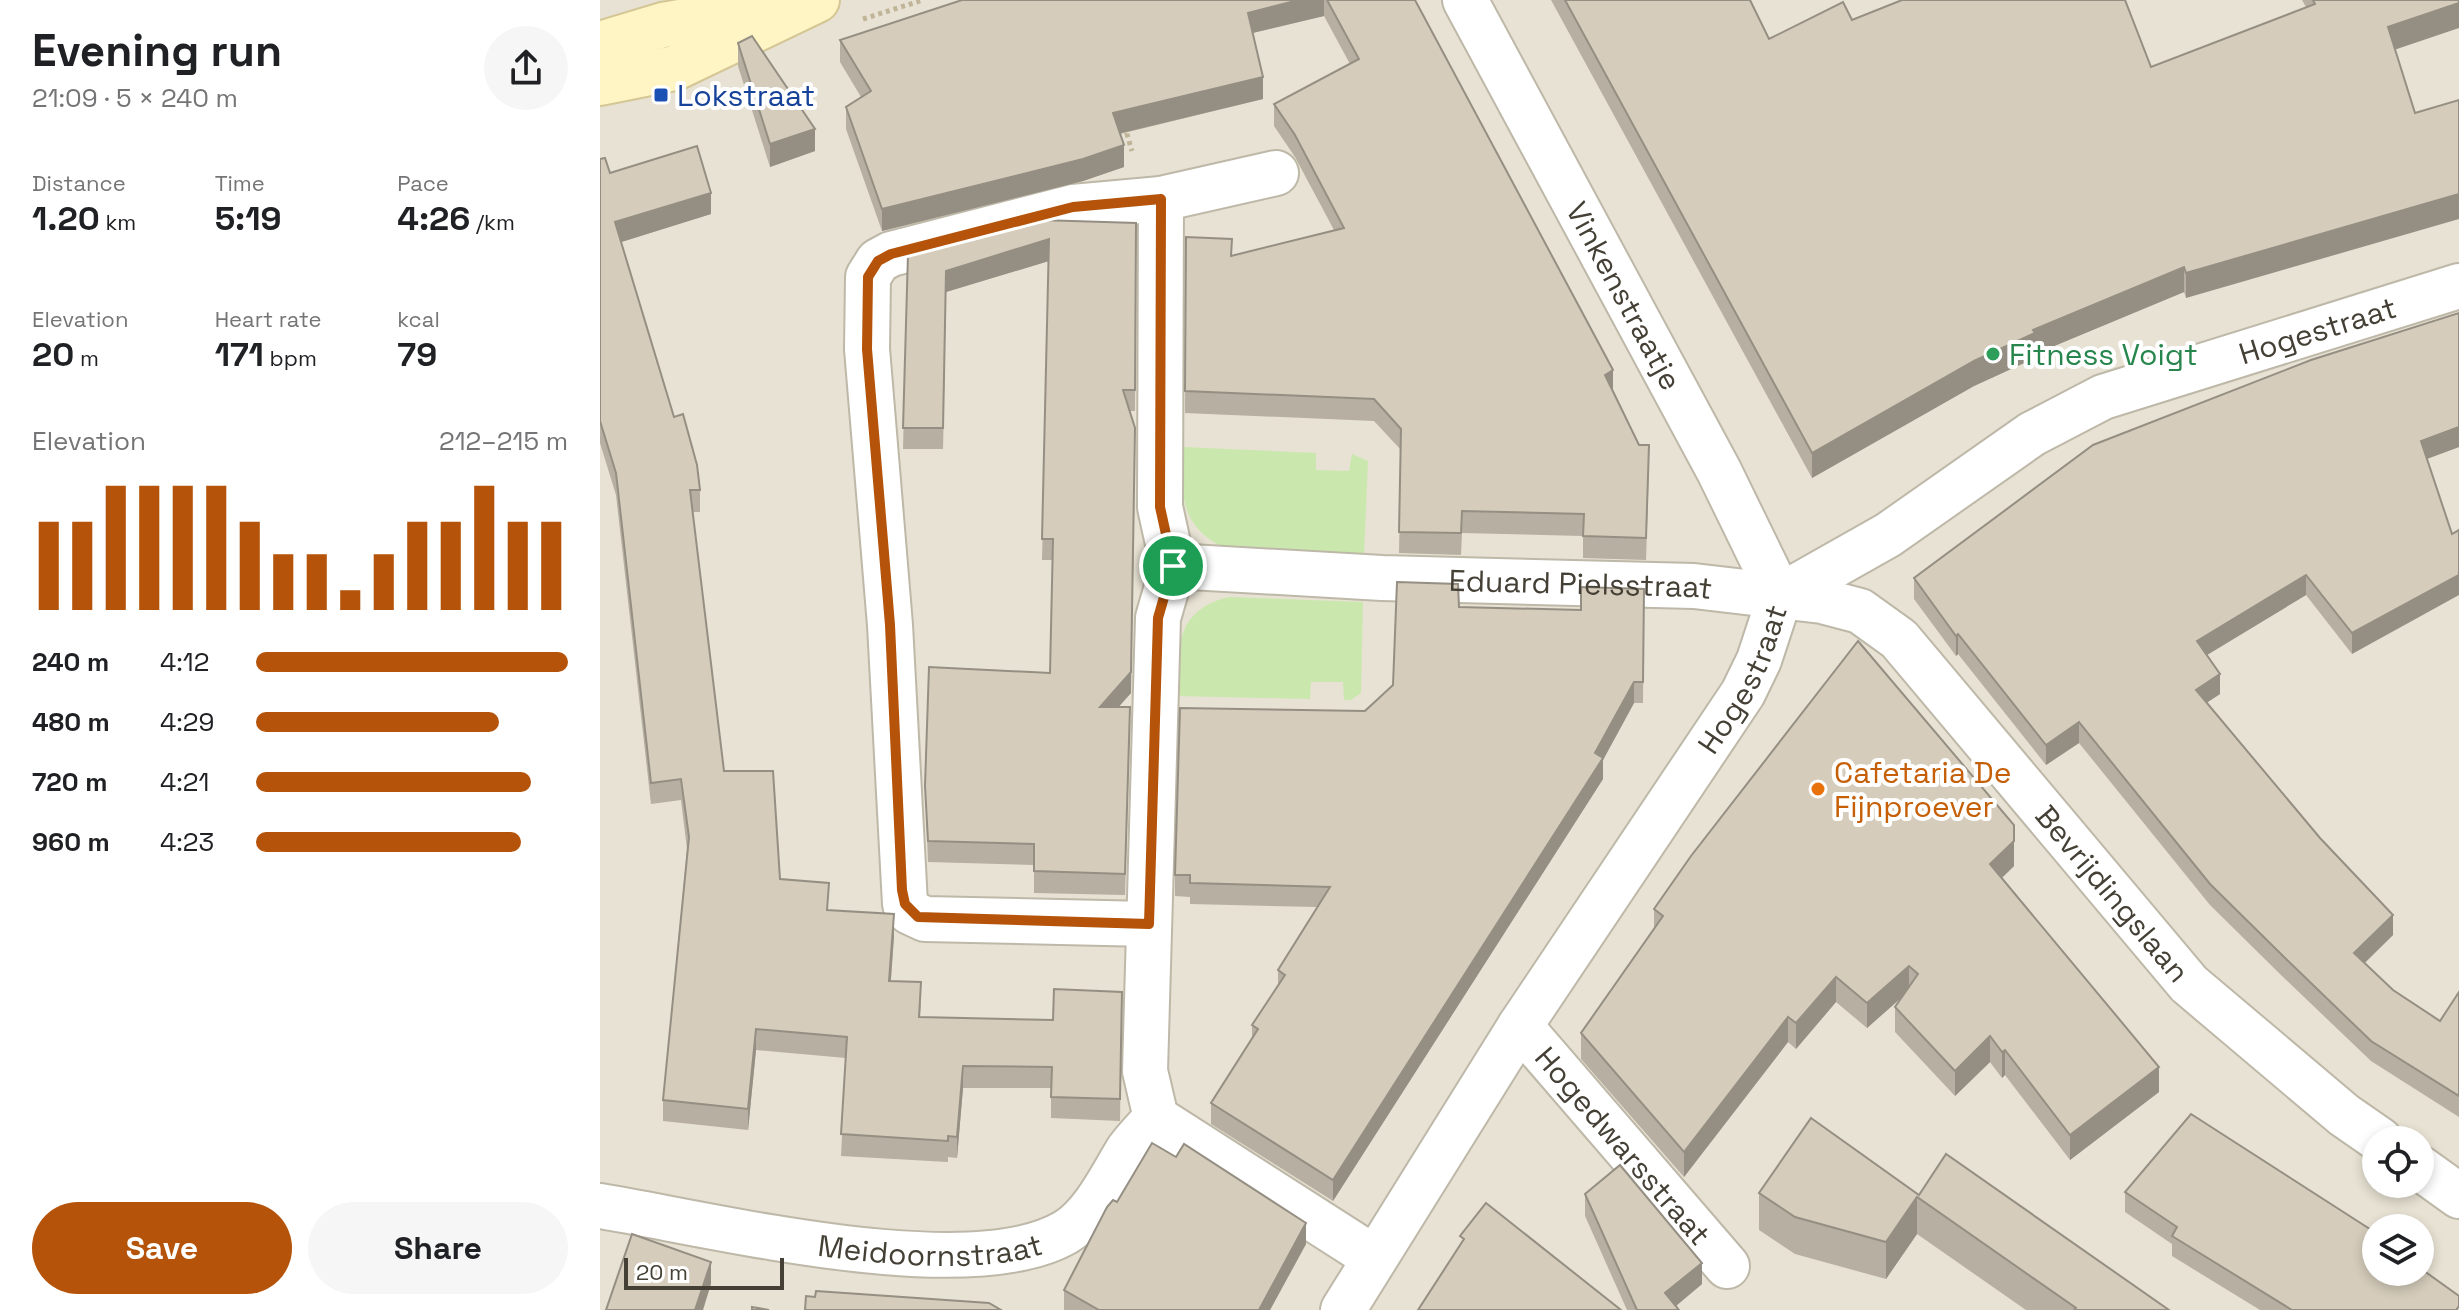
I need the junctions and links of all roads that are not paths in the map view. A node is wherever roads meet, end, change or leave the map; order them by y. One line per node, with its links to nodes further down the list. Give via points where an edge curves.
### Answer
1 (806, 0): 4 (main road, via 663,25)
2 (817, 0): 5 (main road, via 675,68)
3 (1465, 0): 10 (street, Vinkenstraatje, via 1719,471)
4 (600, 44)
5 (600, 83)
6 (1276, 173): 7 (street)
7 (1161, 199): 9 (street, via 1160,507); 11 (street, via 1073,207 891,254 871,270 867,287 869,394 890,625 905,904 925,919)
8 (2459, 286): 10 (street, Hogestraat, via 2103,397 2032,434 1888,535)
9 (1173, 566): 10 (street, Eduard Pielsstraat, via 1382,578 1649,583); 11 (street, via 1158,618)
10 (1780, 596): 12 (street, Hogestraat, via 1743,693); 14 (street, Bevrijdingslaan, via 1860,611 1899,639 2189,984)
11 (1149, 924): 13 (street, via 1145,1071)
12 (1520, 1026): 18 (street, Hogestraat); 19 (street, Hogedwarsstraat)
13 (1156, 1118): 17 (street, Meidoornstraat, via 1081,1220 1053,1237 1012,1248 936,1255 867,1250); 18 (street)
14 (2362, 1128)
15 (2434, 1178): 16 (street)
16 (2459, 1196)
17 (600, 1206)
18 (1373, 1257): 20 (street, Hogestraat)
19 (1727, 1266)
20 (1343, 1310)

